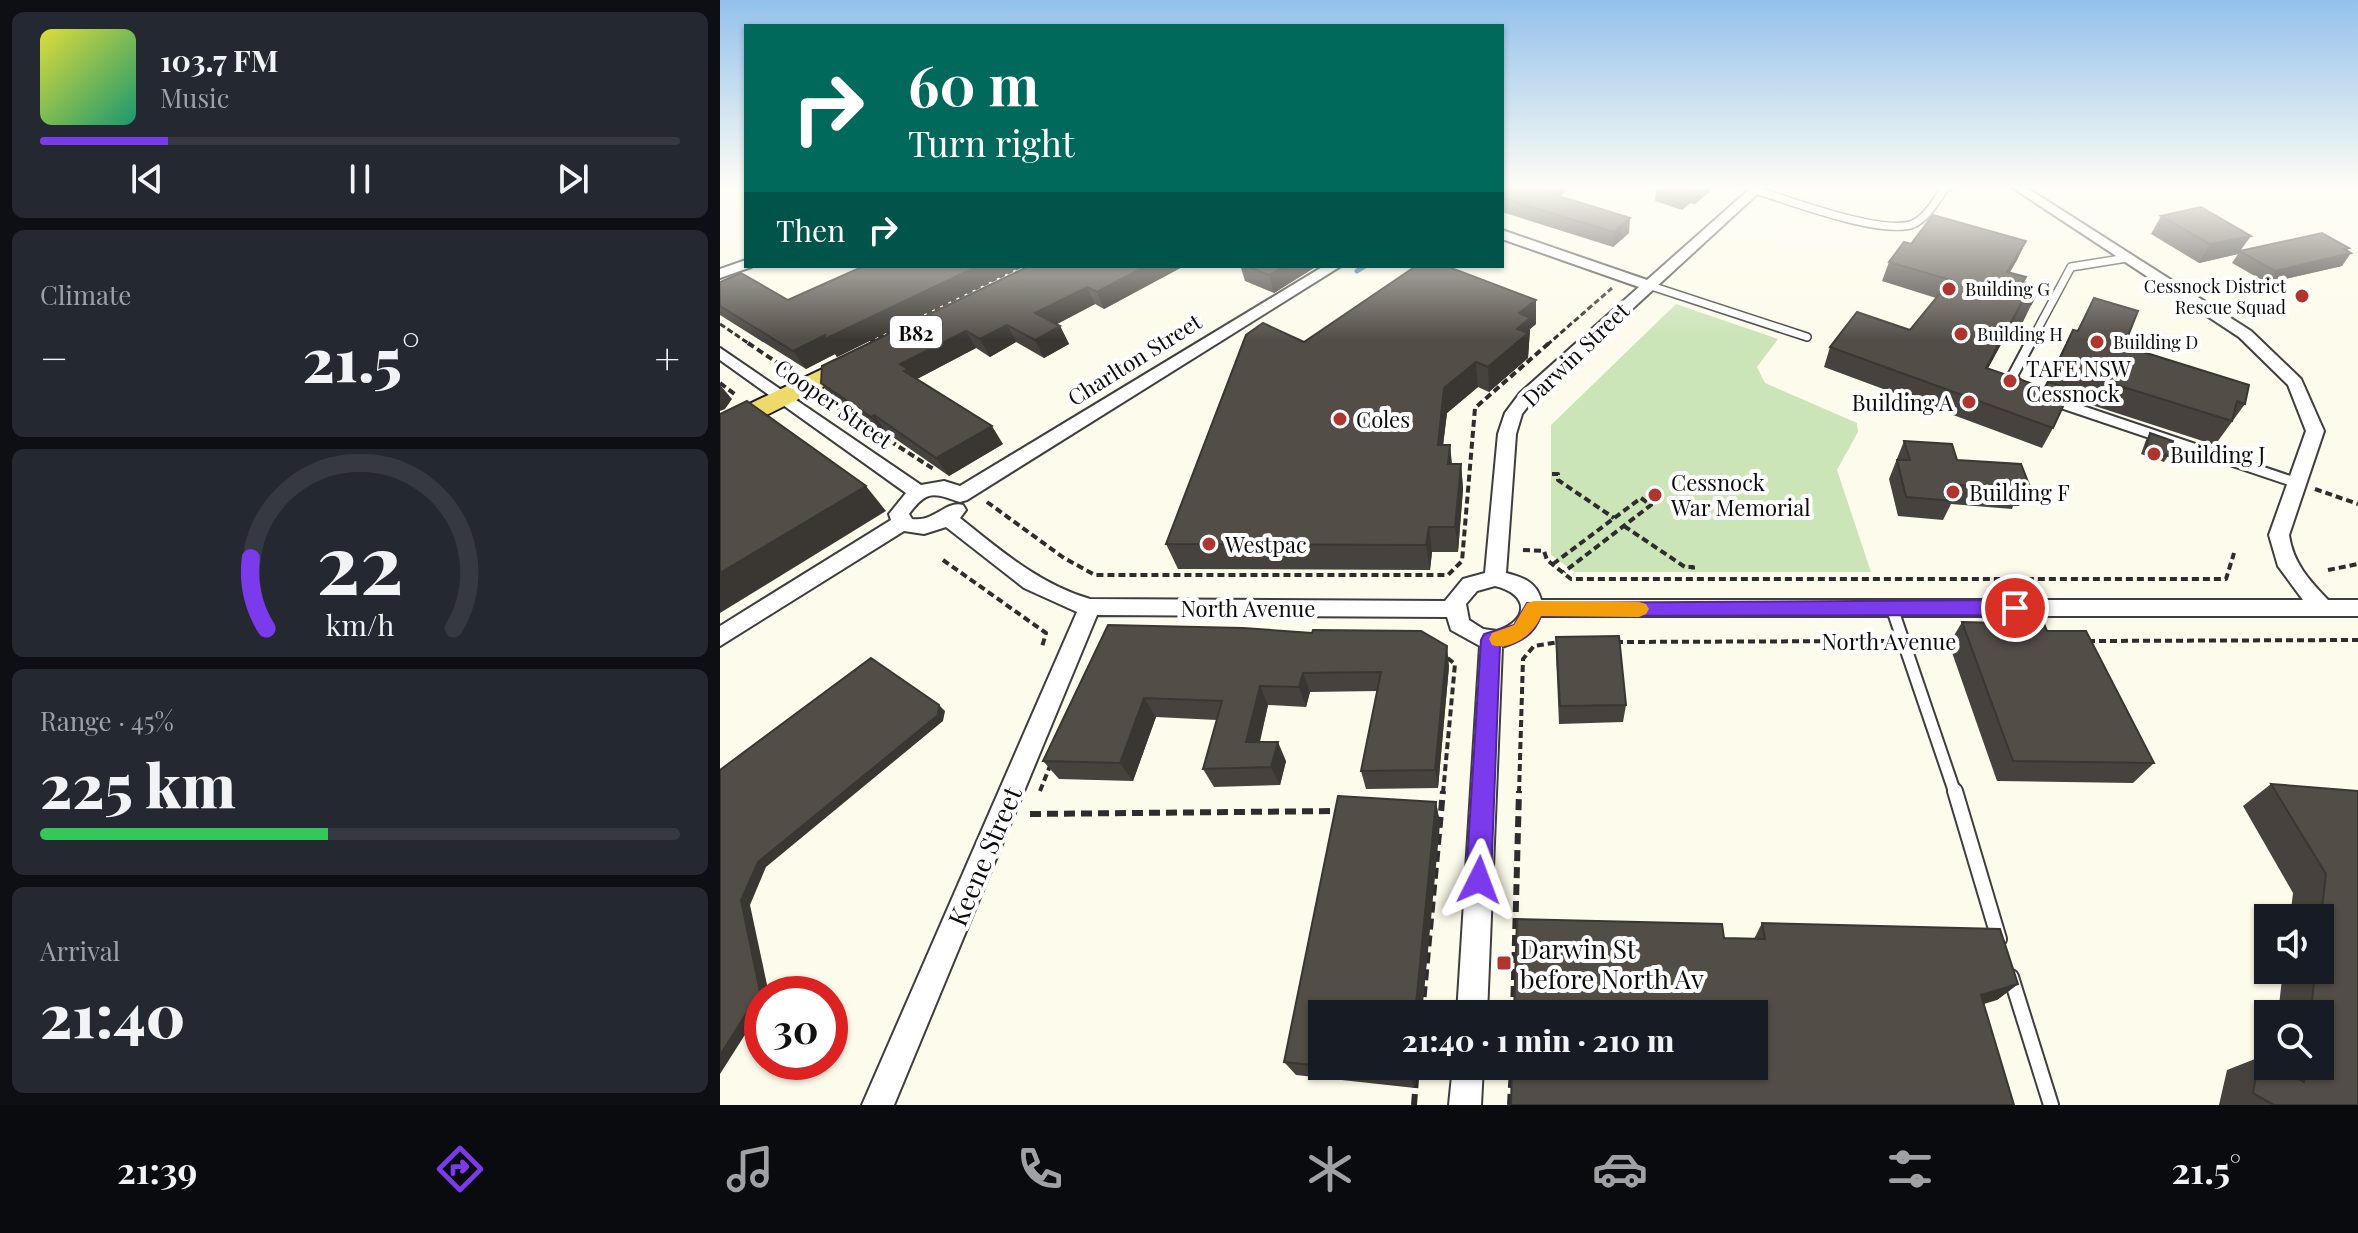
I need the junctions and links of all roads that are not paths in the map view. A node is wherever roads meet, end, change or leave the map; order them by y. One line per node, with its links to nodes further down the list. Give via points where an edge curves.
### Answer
1 (1512, 238): 8 (street)
2 (1701, 238): 8 (street, Darwin Street)
3 (2095, 238): 4 (street)
4 (2127, 258): 13 (lane, via 2071,267 2013,375); 16 (street, via 2245,334 2295,383 2315,431)
5 (744, 265): 7 (street)
6 (1331, 268): 18 (street, Charlton Street)
7 (720, 274)
8 (1648, 285): 9 (lane); 21 (street, Darwin Street, via 1514,413 1507,434)
9 (1807, 337)
10 (876, 345): 12 (main road, B82)
11 (720, 353): 12 (street, Cooper Street)
12 (788, 387): 15 (main road, B82); 17 (street, Cooper Street)
13 (2027, 390)
14 (2041, 396): 16 (lane)
15 (720, 429)
16 (2297, 483): 25 (street, via 2279,535 2280,548 2290,571)
17 (919, 493): 18 (street, via 944,487); 20 (street, via 901,509)
18 (960, 495): 19 (street, via 959,506)
19 (947, 518): 20 (street, via 922,527); 22 (street, via 1026,580 1055,597)
20 (902, 523): 28 (street)
21 (1495, 578): 23 (street, via 1523,587); 27 (street, via 1464,589)
22 (1090, 607): 27 (street, North Avenue); 32 (street, Keene Street)
23 (1534, 608): 24 (street, North Avenue); 29 (street, via 1521,631)
24 (1892, 608): 25 (street, North Avenue); 34 (lane)
25 (2323, 608): 26 (street, North Avenue)
26 (2358, 608)
27 (1454, 609): 29 (street, via 1465,630)
28 (720, 637)
29 (1491, 640): 30 (street)
30 (1473, 1000)
31 (1467, 1080): 33 (street)
32 (878, 1105)
33 (1465, 1105)
34 (2051, 1105)

